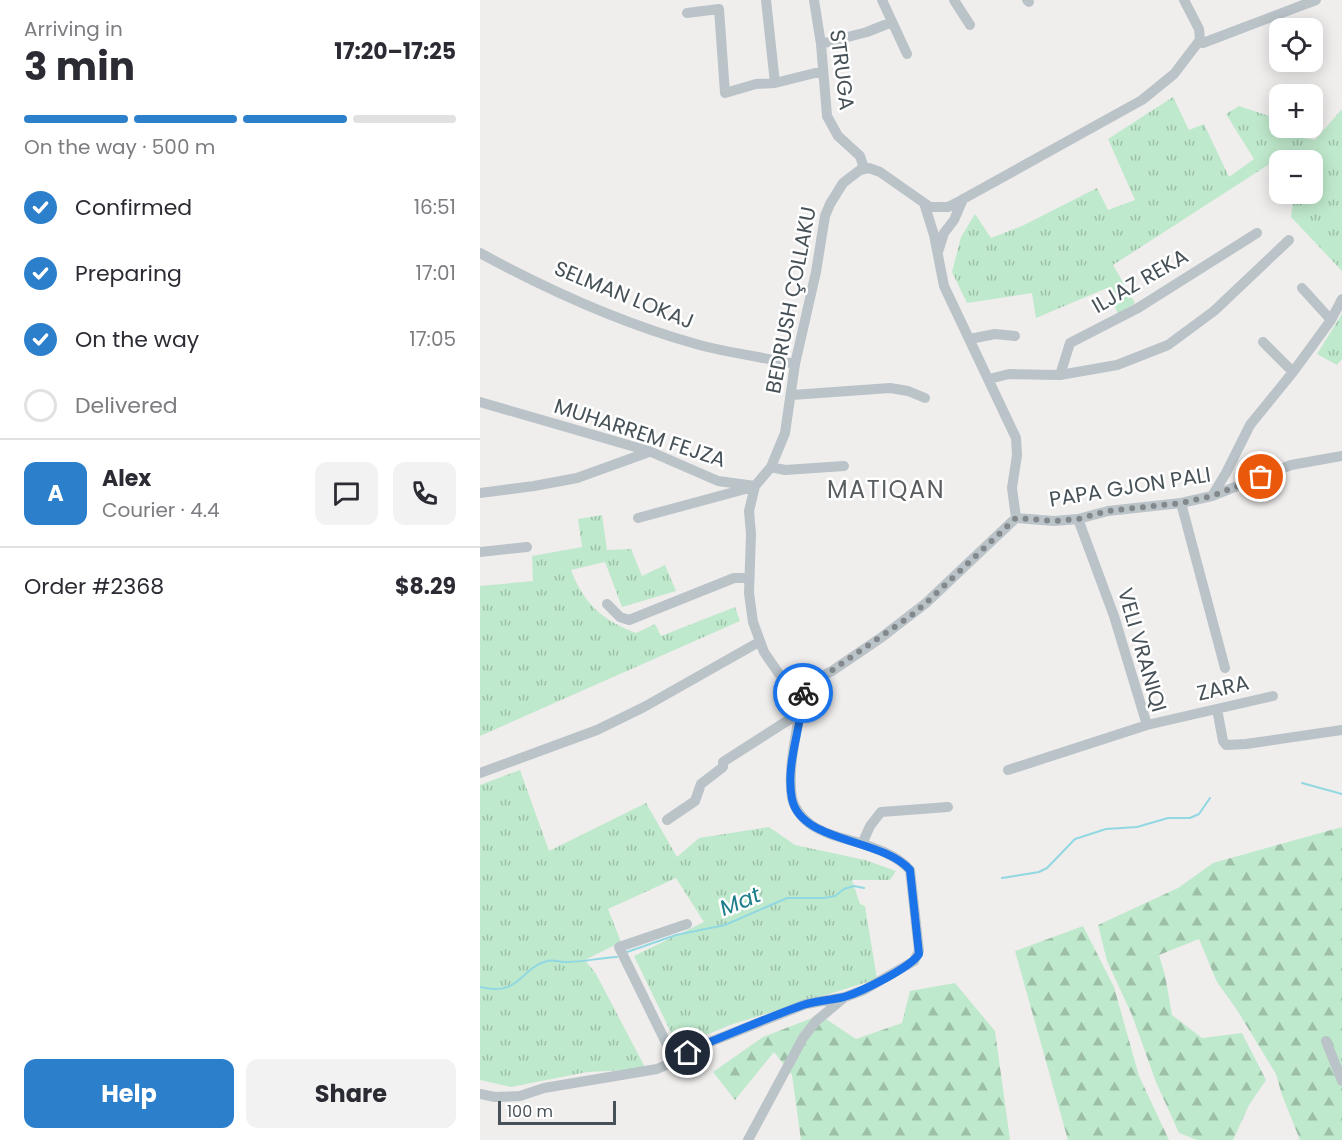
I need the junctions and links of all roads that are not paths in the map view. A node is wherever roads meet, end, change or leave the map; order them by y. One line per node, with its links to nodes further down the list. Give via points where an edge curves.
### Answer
1 (766, 0): 14 (street)
2 (814, 0): 11 (street, STRUGA)
3 (882, 0): 8 (street)
4 (954, 0): 9 (street)
5 (1184, 0): 10 (street, via 1199,29)
6 (1316, 0): 10 (street, via 1233,33)
7 (687, 13): 14 (street, via 719,9 725,93)
8 (892, 22): 11 (street); 12 (street)
9 (970, 25)
10 (1200, 40): 16 (street, via 1174,74 1142,100)
11 (821, 44): 13 (street, STRUGA)
12 (907, 54)
13 (823, 71): 14 (street); 15 (street, STRUGA, via 827,116 838,136 860,156)
14 (776, 83)
15 (864, 168): 17 (street, via 880,172); 28 (street, BEDRUSH ÇOLLAKU, via 839,187 827,211)
16 (963, 200): 17 (street, via 938,208); 20 (street)
17 (924, 203): 20 (street)
18 (1257, 233): 30 (street, ILJAZ REKA, via 1138,308 1070,343)
19 (1289, 240): 30 (street, via 1214,311 1168,345 1117,365)
20 (938, 252): 26 (street, via 944,286)
21 (480, 253): 28 (street, SELMAN LOKAJ, via 652,330 698,345)
22 (1302, 288): 24 (street)
23 (1342, 299): 24 (street)
24 (1331, 320): 29 (street)
25 (1015, 336): 26 (street, via 995,334)
26 (970, 339): 31 (street)
27 (1263, 342): 29 (street)
28 (795, 364): 32 (street, BEDRUSH ÇOLLAKU)
29 (1293, 372): 41 (street, via 1250,425)
30 (1060, 375): 31 (street, via 1010,374)
31 (989, 379): 44 (street, via 1016,438 1012,488)
32 (792, 395): 33 (street, via 890,388); 38 (street, BEDRUSH ÇOLLAKU, via 785,433)
33 (926, 398)
34 (480, 402): 35 (street, MUHARREM FEJZA)
35 (649, 452): 39 (street, MUHARREM FEJZA, via 718,481); 40 (street, via 577,478)
36 (1342, 456): 41 (street, PAPA GJON PALI, via 1291,465)
37 (844, 466): 38 (street, via 785,470)
38 (771, 467): 39 (street, BEDRUSH ÇOLLAKU)
39 (755, 486): 43 (street); 48 (street, via 749,511)
40 (480, 493)
41 (1212, 496): 42 (street, PAPA GJON PALI)
42 (1181, 503): 45 (street, PAPA GJON PALI, via 1108,511); 51 (street)
43 (638, 518)
44 (1016, 518): 45 (street, PAPA GJON PALI); 52 (street, via 926,603 882,637 831,671)
45 (1078, 519): 56 (street, VELI VRANIQI, via 1111,607)
46 (528, 547): 47 (street)
47 (480, 552)
48 (749, 578): 49 (street, via 734,578 629,620); 50 (street)
49 (607, 604)
50 (759, 642): 52 (street, via 782,678); 59 (street, via 616,721)
51 (1225, 668)
52 (803, 682): 55 (street)
53 (1273, 696): 54 (street, ZARA)
54 (1217, 709): 56 (street, ZARA); 57 (street, via 1226,745)
55 (801, 712): 61 (street, via 723,762 723,767 701,784 695,801); 62 (street, via 792,773 796,809 821,831)
56 (1147, 725): 58 (street, VELI VRANIQI)
57 (1342, 730)
58 (1008, 770)
59 (480, 773)
60 (948, 807): 62 (street, via 881,812)
61 (667, 820)
62 (862, 844): 64 (street, via 902,862 911,875 919,951 904,968)
63 (687, 924): 66 (street, via 619,948)
64 (845, 996): 66 (street, via 806,1004 700,1046); 69 (street, via 803,1038)
65 (1326, 1041): 67 (street)
66 (675, 1061): 68 (street, via 649,1071 544,1088 520,1096)
67 (1342, 1081)
68 (480, 1094)
69 (748, 1140)

